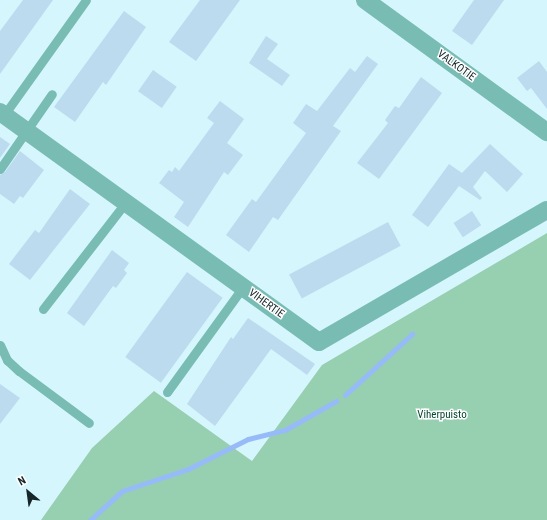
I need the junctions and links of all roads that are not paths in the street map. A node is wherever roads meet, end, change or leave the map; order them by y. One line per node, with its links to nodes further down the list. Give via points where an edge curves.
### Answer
1 (86, 0): 4 (lane)
2 (365, 0): 6 (street, VALKOTIE)
3 (52, 94): 5 (lane)
4 (2, 113): 5 (street, VIHERTIE)
5 (28, 132): 7 (lane); 8 (street, VIHERTIE)
6 (547, 132)
7 (0, 169)
8 (126, 202): 10 (street, VIHERTIE); 11 (lane)
9 (547, 210): 10 (street, VIHERTIE, via 319,342)
10 (243, 287): 13 (lane)
11 (43, 309)
12 (0, 345): 14 (lane, via 7,360)
13 (167, 392)
14 (89, 423)

